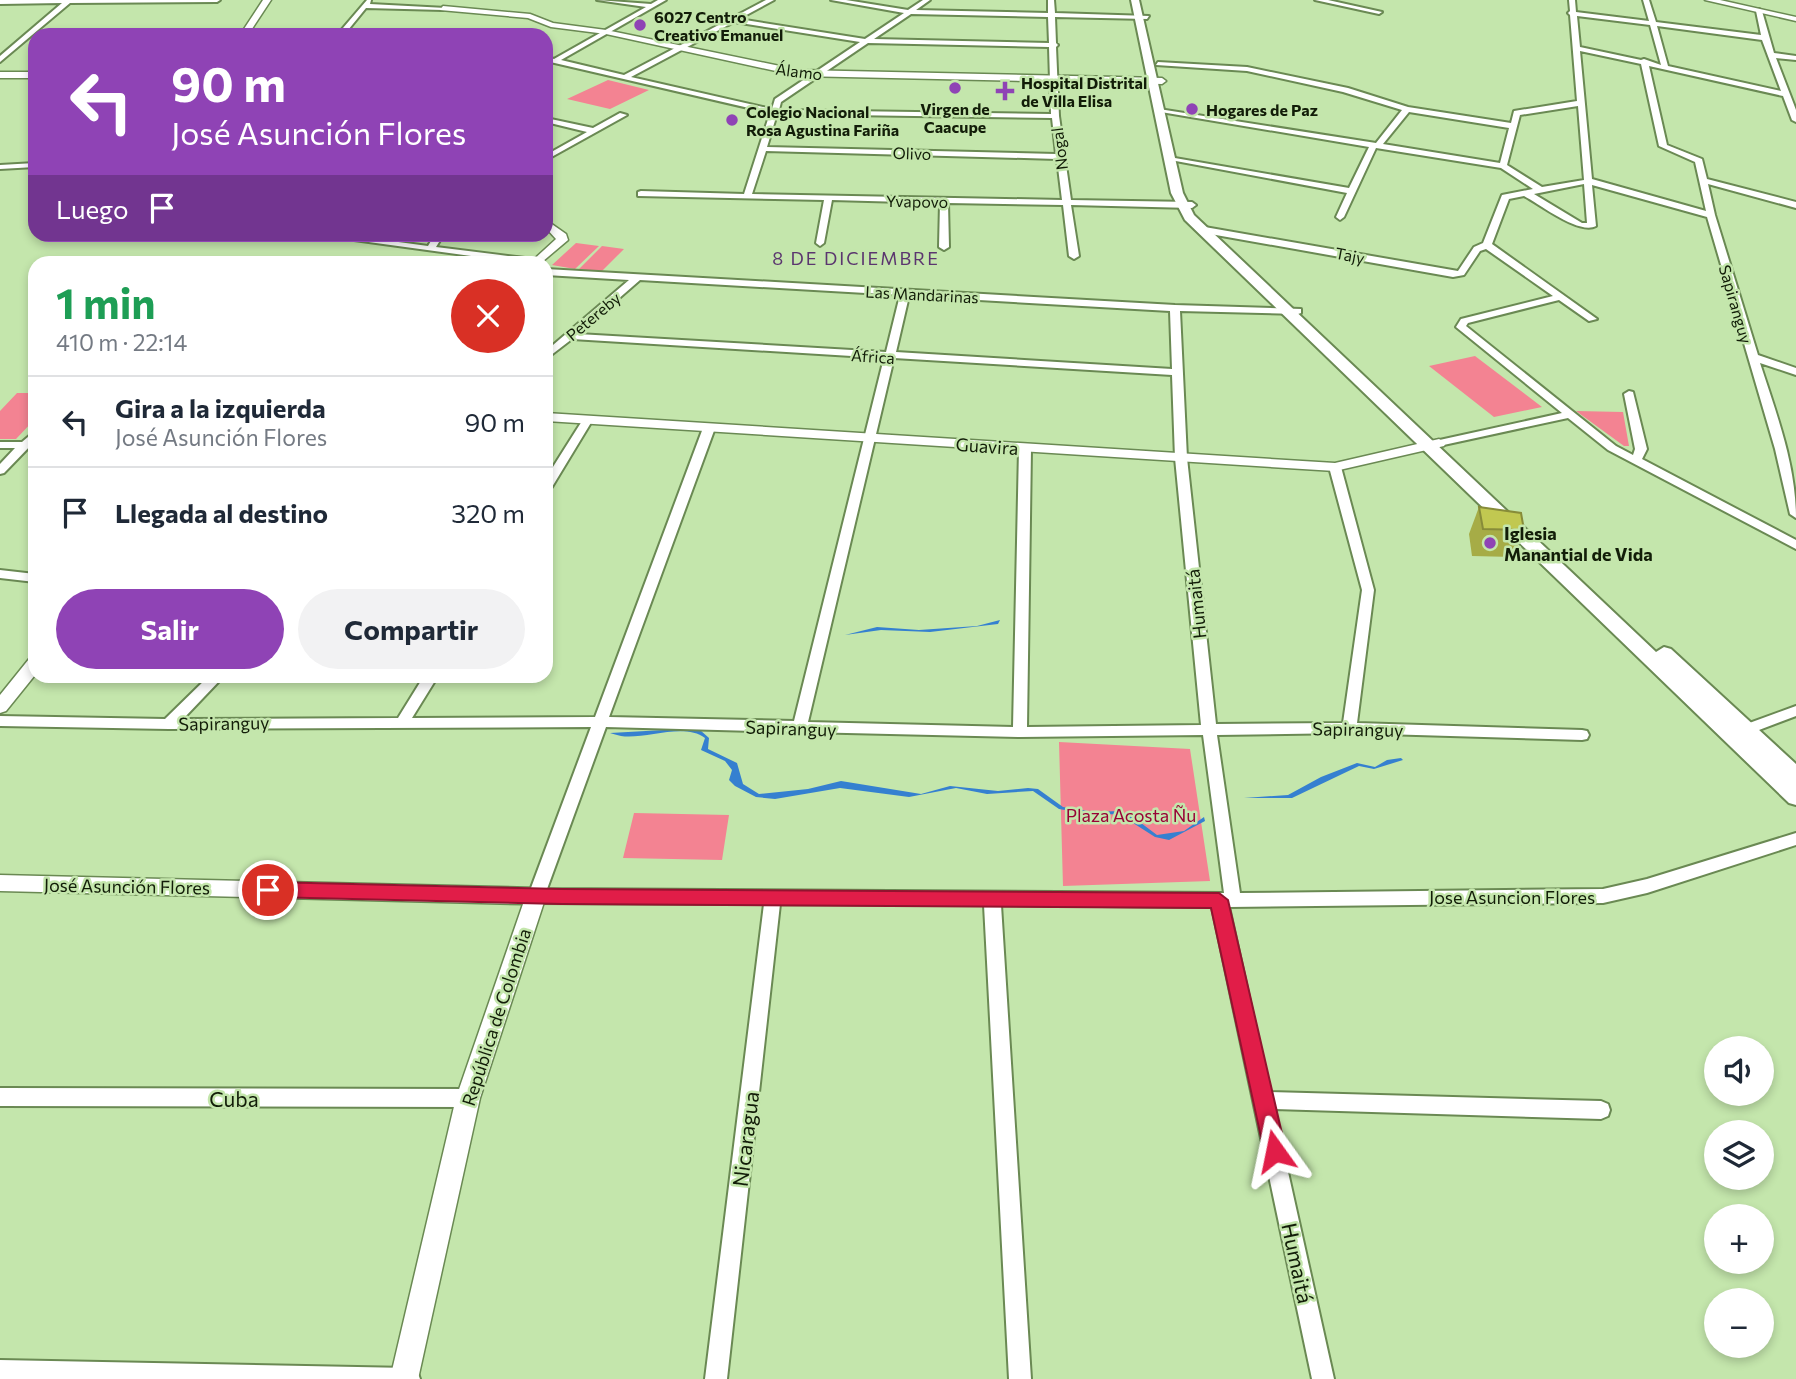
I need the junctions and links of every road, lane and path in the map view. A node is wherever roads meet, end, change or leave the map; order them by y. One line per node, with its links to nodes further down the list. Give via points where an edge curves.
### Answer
1 (217, 0): 16 (street)
2 (267, 0): 31 (street)
3 (456, 0): 20 (street)
4 (600, 0): 19 (street)
5 (663, 0): 19 (street)
6 (771, 0): 28 (street)
7 (834, 0): 22 (street)
8 (927, 0): 22 (street)
9 (1051, 0): 25 (street, Nogal)
10 (1135, 0): 26 (main road)
11 (1143, 0): 26 (main road)
12 (1318, 0): 23 (street)
13 (1572, 0): 24 (street)
14 (1646, 0): 29 (street)
15 (1709, 0): 21 (street)
16 (69, 1): 17 (street); 30 (street)
17 (0, 2)
18 (367, 3): 20 (street); 32 (street)
19 (651, 6): 33 (street)
20 (443, 8): 33 (street, Álamo, via 530,16 551,25)
21 (1759, 11): 27 (street); 35 (street)
22 (911, 12): 25 (street); 36 (street)
23 (1379, 12)
24 (1571, 13): 29 (street); 38 (street)
25 (1051, 15): 26 (street); 37 (street, Nogal)
26 (1143, 16): 45 (main road); 52 (main road)
27 (1796, 19)
28 (732, 20): 36 (street); 39 (street)
29 (1650, 23): 35 (street); 46 (street)
30 (37, 28)
31 (249, 28)
32 (346, 28)
33 (606, 32): 39 (street, Álamo); 43 (street)
34 (28, 36): 42 (street)
35 (1765, 38): 40 (street)
36 (866, 41): 37 (street); 49 (street)
37 (1055, 45): 51 (street, Nogal)
38 (1576, 48): 44 (street); 55 (street)
39 (678, 49): 49 (street, Álamo); 50 (street)
40 (1772, 55): 41 (street); 54 (street)
41 (1796, 58)
42 (0, 60)
43 (555, 61): 50 (street)
44 (1644, 61): 46 (street); 73 (street, Sapiranguy, via 1663,146 1697,159)
45 (1158, 64): 52 (main road); 56 (street, via 1247,69)
46 (1665, 66): 54 (street)
47 (0, 75): 48 (street)
48 (28, 75)
49 (816, 75): 51 (street, Álamo); 57 (street, via 779,101)
50 (627, 76): 57 (street)
51 (1054, 79): 52 (street, Álamo); 60 (street, Nogal)
52 (1157, 81): 58 (main road)
53 (1796, 90): 54 (street)
54 (1785, 91): 61 (street)
55 (1581, 103): 63 (street, via 1522,111); 74 (street)
56 (1407, 109): 63 (street); 65 (street)
57 (774, 112): 60 (street); 66 (street)
58 (1164, 112): 65 (street); 69 (main road)
59 (622, 115): 64 (street)
60 (1055, 116): 68 (street, Nogal)
61 (1796, 120)
62 (553, 122): 64 (street)
63 (1514, 126): 71 (street)
64 (594, 131): 67 (street)
65 (1376, 146): 71 (street); 76 (street)
66 (764, 149): 68 (street, Olivo); 79 (street)
67 (553, 154)
68 (1060, 157): 82 (street, Nogal)
69 (1176, 160): 76 (street); 83 (main road)
70 (28, 165): 72 (street)
71 (1503, 166): 75 (street)
72 (0, 167)
73 (1702, 180): 84 (street); 85 (street, Sapiranguy)
74 (1589, 181): 75 (street); 77 (street, via 1590,227); 85 (street)
75 (1539, 189): 77 (street)
76 (1352, 191): 86 (street)
77 (1524, 192): 92 (street, via 1505,197)
78 (641, 194): 79 (street, Yvapovo)
79 (747, 197): 80 (street, Yvapovo)
80 (828, 200): 81 (street, Yvapovo); 91 (street)
81 (944, 202): 82 (street, Yvapovo); 93 (street)
82 (1065, 203): 83 (street, Yvapovo); 97 (street, Nogal)
83 (1187, 205): 88 (main road)
84 (1796, 205)
85 (1711, 215): 107 (street, Sapiranguy)
86 (1340, 218)
87 (553, 229): 96 (street, via 562,240)
88 (1205, 229): 92 (street, Tajy, via 1453,274 1461,273 1477,249); 103 (main road)
89 (376, 242): 94 (street)
90 (435, 242): 94 (street)
91 (820, 243)
92 (1487, 244): 101 (street)
93 (944, 247)
94 (430, 249): 95 (street)
95 (487, 256)
96 (542, 256)
97 (1074, 256)
98 (553, 272): 99 (street, Las Mandarinas)
99 (639, 276): 100 (street, Las Mandarinas); 105 (street, Petereby)
100 (905, 293): 102 (street, Las Mandarinas); 108 (street)
101 (1560, 297): 104 (street); 112 (street, via 1461,323)
102 (1175, 308): 103 (street, Las Mandarinas); 109 (street, Humaitá)
103 (1291, 311): 118 (main road)
104 (1591, 319)
105 (569, 336): 106 (street, Petereby); 108 (street, África)
106 (553, 349)
107 (1752, 356): 110 (street); 122 (street, Sapiranguy)
108 (890, 357): 109 (street, África); 116 (street)
109 (1178, 372): 124 (street, Humaitá)
110 (1796, 372)
111 (1629, 394): 125 (street, via 1642,449)
112 (1568, 415): 118 (street); 125 (street)
113 (553, 418): 114 (street, Guavira)
114 (587, 421): 115 (street, Guavira); 128 (street)
115 (709, 428): 116 (street, Guavira); 140 (street, República de Colombia)
116 (870, 439): 121 (street, Guavira); 143 (street)
117 (28, 442): 120 (street)
118 (1432, 444): 126 (street, Guavira); 146 (main road)
119 (0, 445): 120 (street)
120 (25, 445): 127 (street)
121 (1025, 449): 124 (street, Guavira); 145 (street)
122 (1782, 449): 123 (street); 129 (street, Sapiranguy)
123 (1796, 455)
124 (1181, 458): 126 (street, Guavira); 144 (street, Humaitá)
125 (1636, 461): 130 (street)
126 (1335, 467): 142 (street, via 1368,590)
127 (0, 471)
128 (553, 476)
129 (1796, 514)
130 (1796, 545)
131 (0, 574): 132 (street)
132 (28, 577)
133 (28, 672): 136 (street)
134 (210, 683): 141 (street)
135 (427, 683): 139 (street)
136 (0, 707)
137 (1796, 711): 146 (street)
138 (0, 721): 141 (street, Sapiranguy)
139 (403, 721): 140 (street, Sapiranguy); 141 (street, Sapiranguy)
140 (598, 722): 143 (street, Sapiranguy); 152 (street, República de Colombia)
141 (169, 724)
142 (1349, 728): 144 (street, Sapiranguy); 147 (street, Sapiranguy)
143 (799, 729): 145 (street, Sapiranguy)
144 (1209, 729): 145 (street, Sapiranguy); 155 (street, Humaitá)
145 (1020, 732)
146 (1739, 733): 148 (main road); 149 (main road)
147 (1582, 735)
148 (1796, 776)
149 (1796, 797)
150 (1796, 839): 155 (street, Jose Asuncion Flores, via 1603,897)
151 (0, 883): 152 (street, José Asunción Flores)
152 (536, 896): 153 (street, José Asunción Flores); 157 (street, República de Colombia)
153 (773, 898): 154 (street, José Asunción Flores); 163 (street, Nicaragua)
154 (992, 900): 155 (street, José Asunción Flores); 164 (street)
155 (1226, 900): 158 (street, Humaitá)
156 (0, 1097): 157 (street, Cuba)
157 (468, 1098): 162 (street, República de Colombia)
158 (1264, 1100): 159 (street); 165 (street, Humaitá)
159 (1601, 1110)
160 (0, 1371): 161 (street)
161 (105, 1375): 162 (street)
162 (406, 1379)
163 (716, 1379)
164 (1020, 1379)
165 (1323, 1379)

